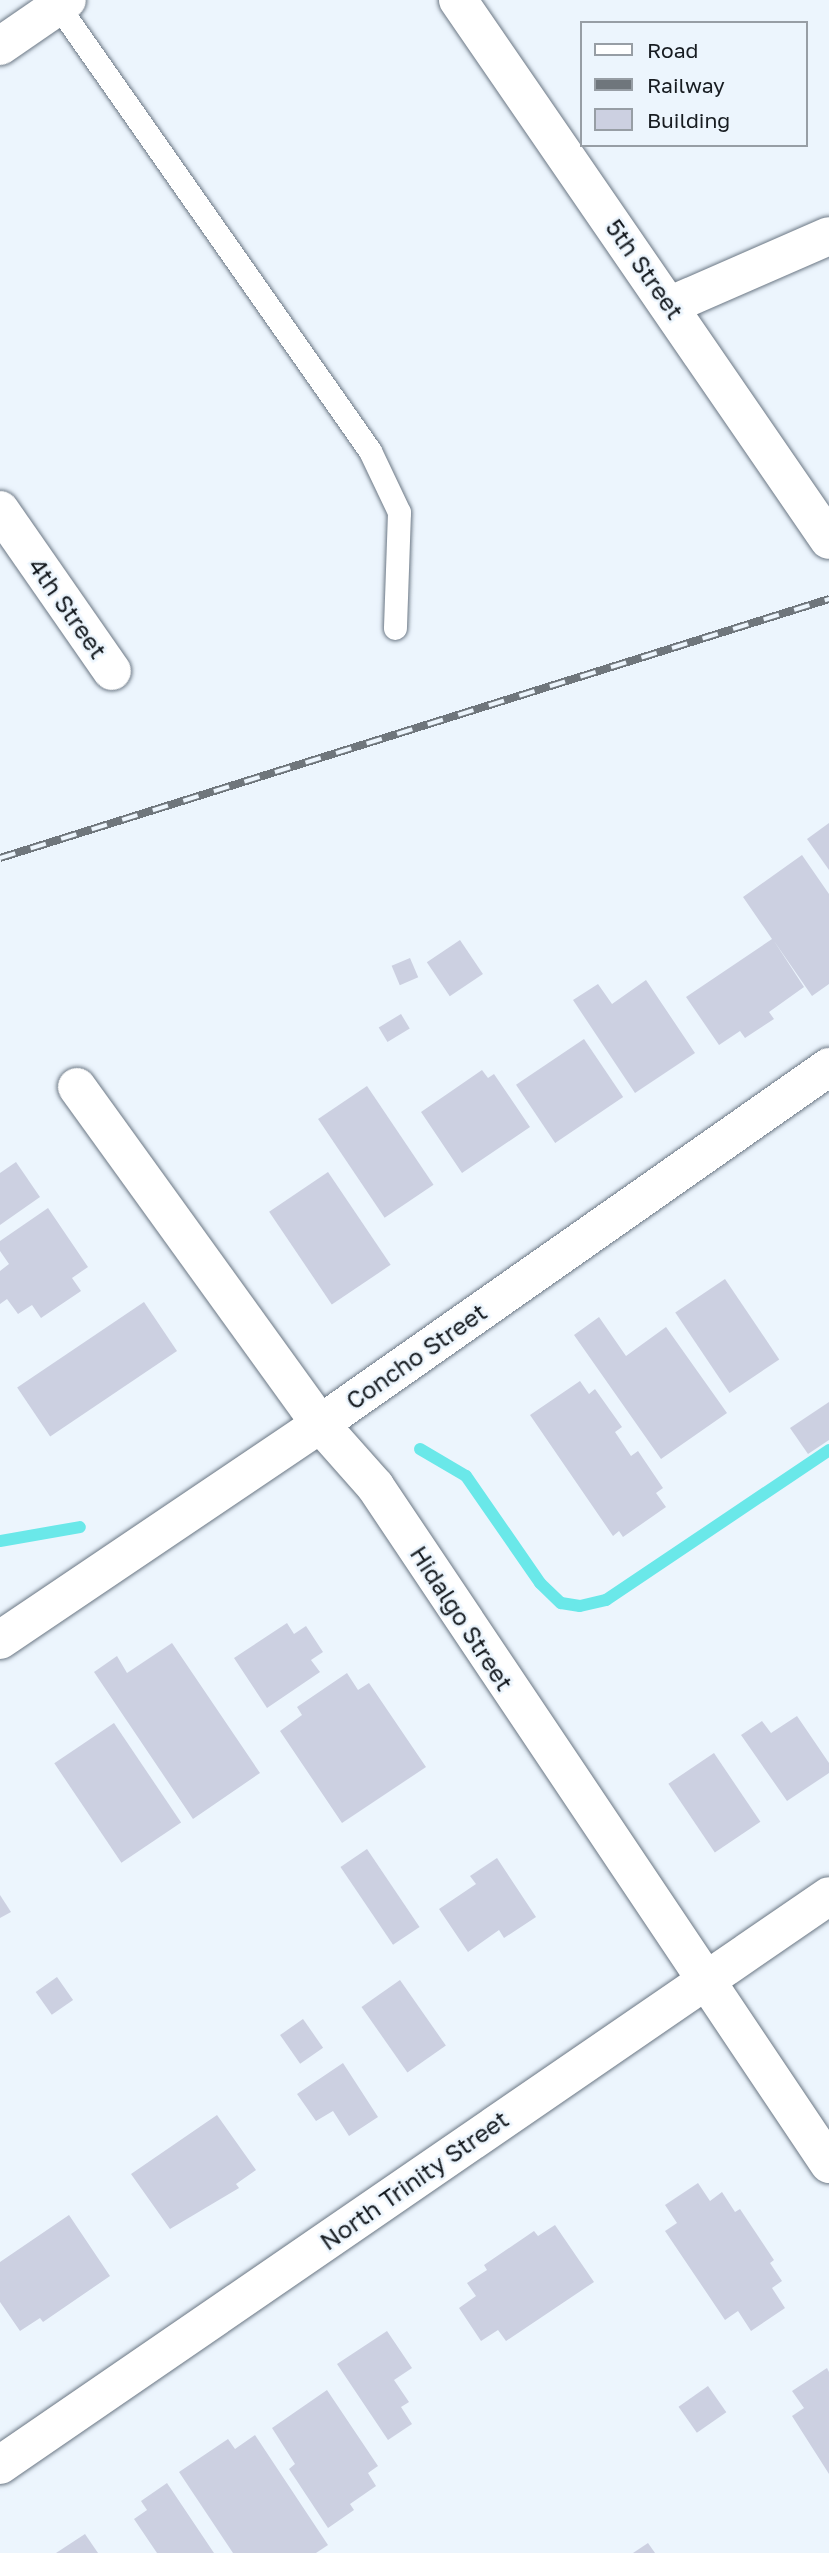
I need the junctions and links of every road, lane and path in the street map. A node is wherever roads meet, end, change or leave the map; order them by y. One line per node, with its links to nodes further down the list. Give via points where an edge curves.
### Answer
1 (458, 0): 5 (street, 5th Street)
2 (60, 2): 3 (street); 8 (lane, via 370,451 399,512)
3 (0, 46)
4 (829, 236): 5 (street)
5 (671, 305): 7 (street, 5th Street)
6 (0, 510): 9 (street, 4th Street)
7 (829, 540)
8 (395, 628)
9 (112, 671)
10 (829, 1067): 12 (street, Concho Street)
11 (77, 1087): 12 (street, Hidalgo Street)
12 (320, 1424): 13 (street, Concho Street); 15 (street, Hidalgo Street, via 375,1486)
13 (0, 1640)
14 (829, 1896): 15 (street, North Trinity Street)
15 (703, 1982): 16 (street, Hidalgo Street); 17 (street, North Trinity Street)
16 (829, 2164)
17 (0, 2465)

